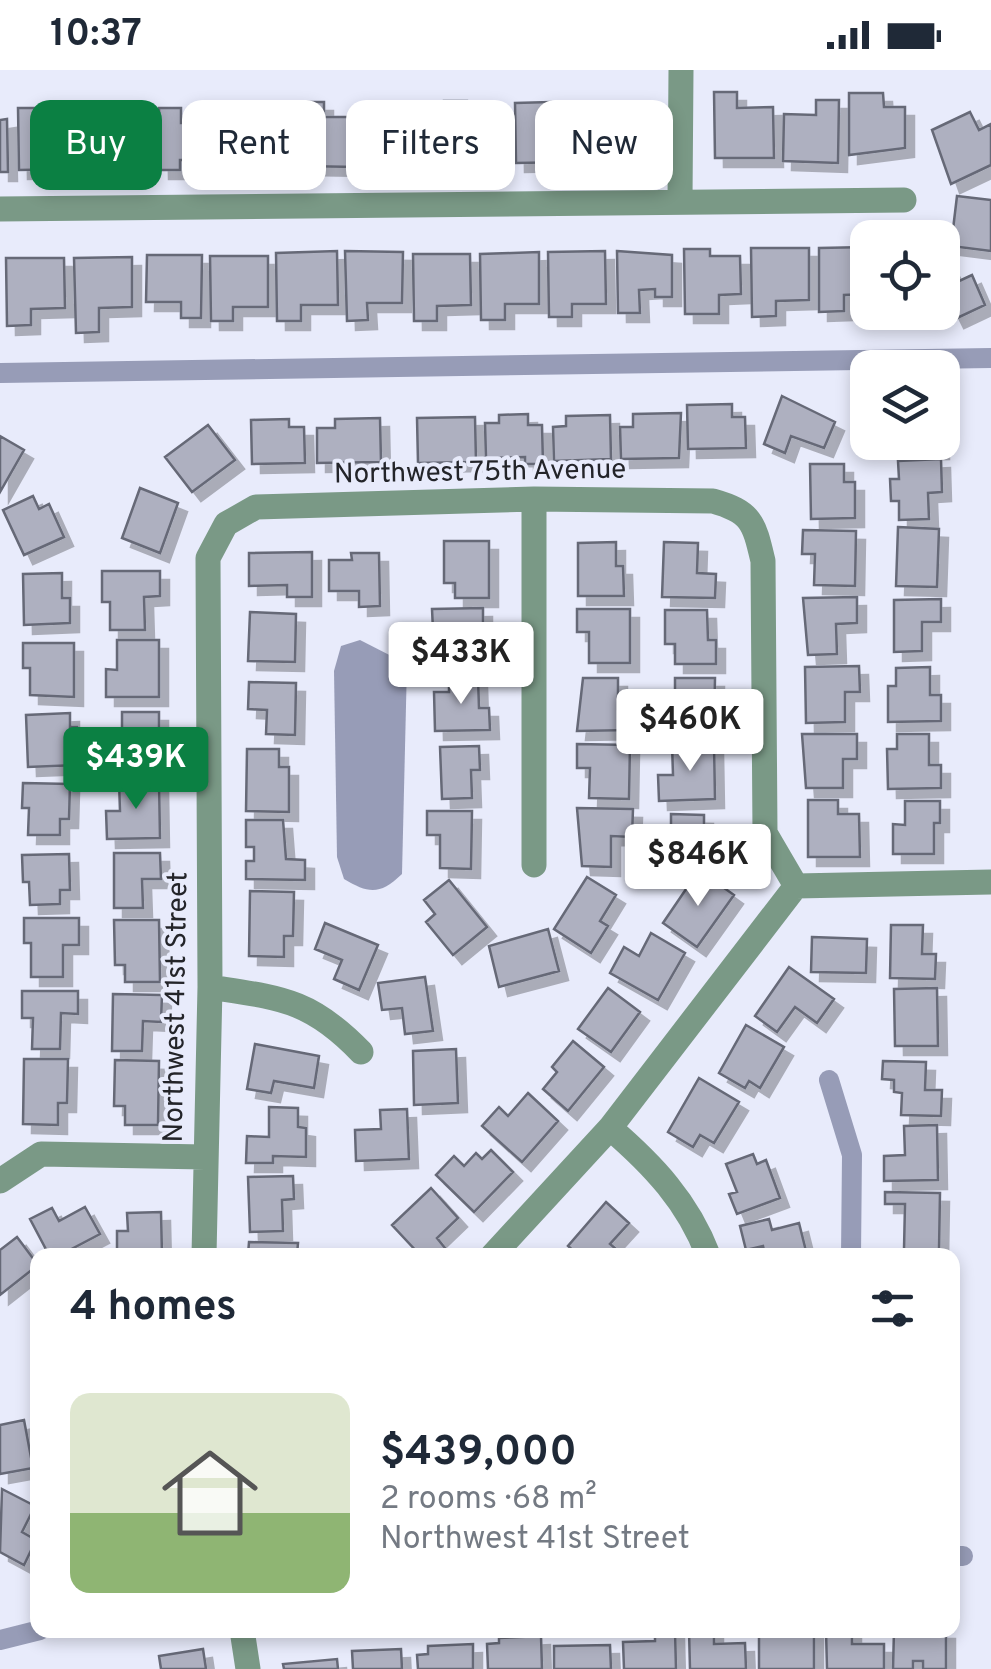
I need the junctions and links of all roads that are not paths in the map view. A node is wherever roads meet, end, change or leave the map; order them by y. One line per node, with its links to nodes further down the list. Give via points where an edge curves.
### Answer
1 (681, 70): 2 (street)
2 (680, 200): 3 (street); 4 (street)
3 (904, 200)
4 (0, 208)
5 (534, 499): 6 (street, Northwest 75th Avenue, via 256,507); 7 (street); 9 (street, Northwest 75th Avenue, via 713,501 740,509 755,528 763,561 764,834)
6 (226, 524): 10 (street, Northwest 41st Street, via 208,558)
7 (534, 865)
8 (991, 882): 9 (street)
9 (796, 886): 12 (street)
10 (210, 987): 11 (street, via 300,1005 330,1019); 13 (street, Northwest 41st Street)
11 (361, 1052)
12 (610, 1128): 16 (street); 17 (street, via 651,1163)
13 (205, 1157): 14 (street, via 41,1154); 15 (street, Northwest 41st Street)
14 (5, 1166)
15 (204, 1248)
16 (499, 1248)
17 (704, 1248)
18 (243, 1638): 19 (street)
19 (248, 1669)

